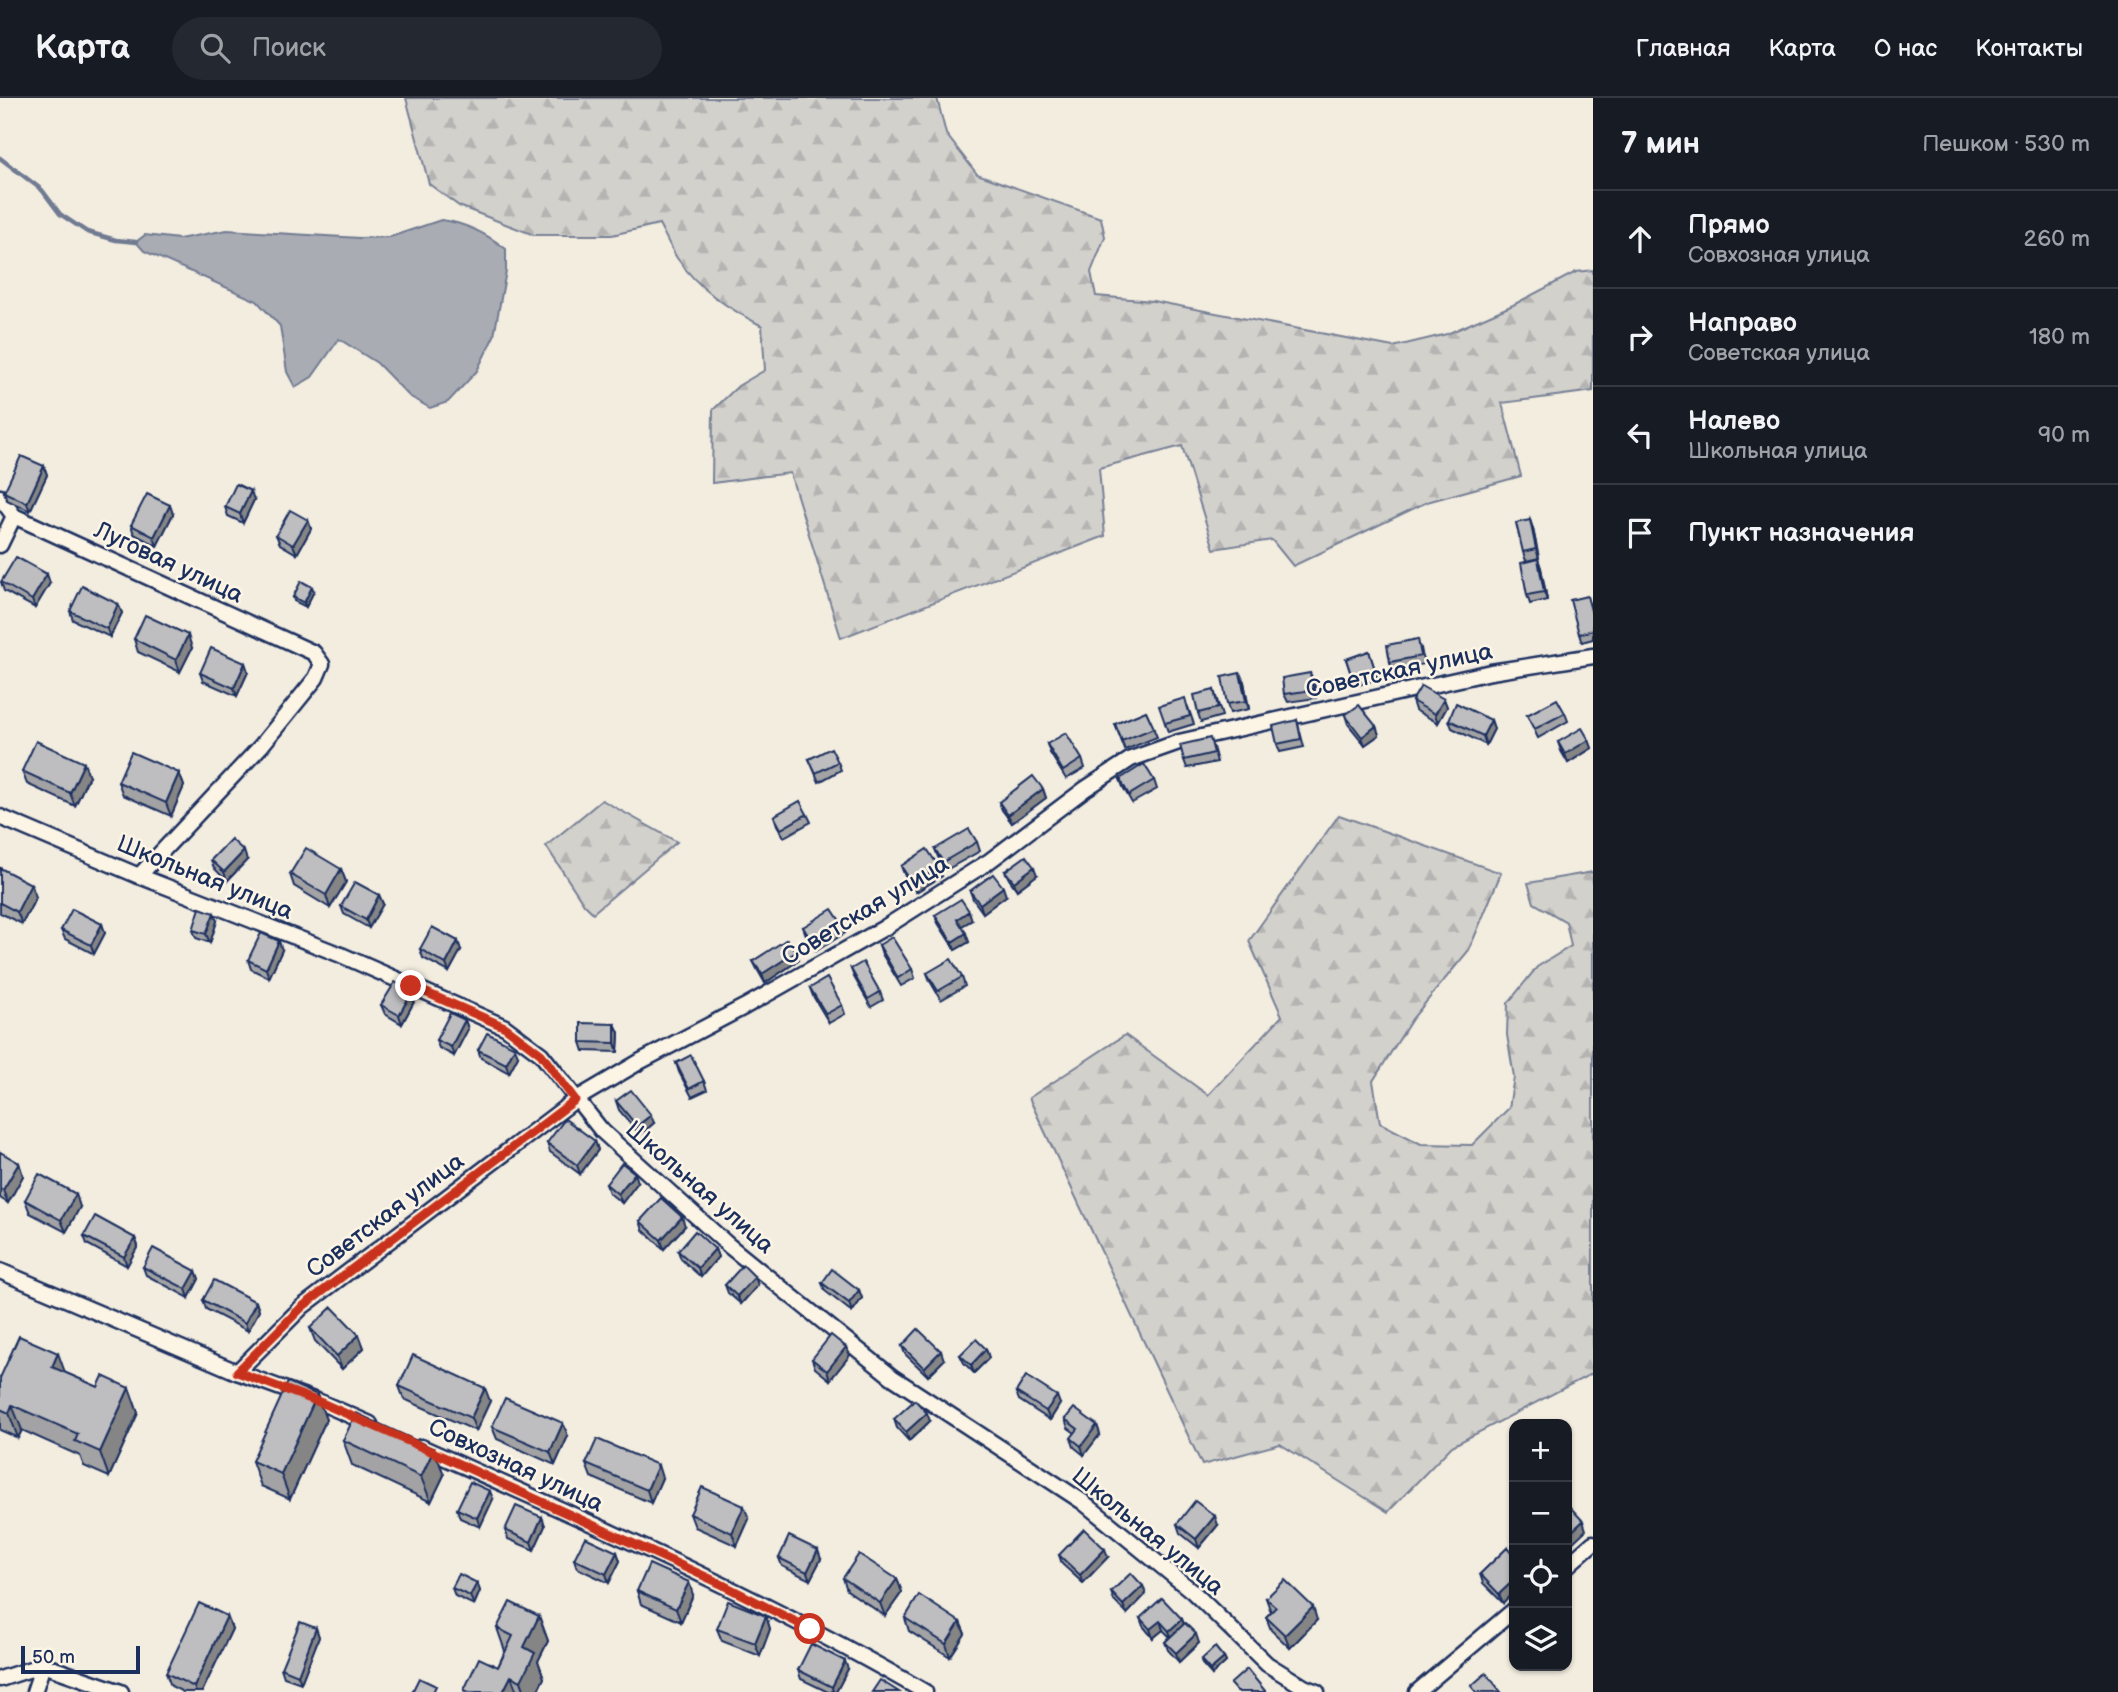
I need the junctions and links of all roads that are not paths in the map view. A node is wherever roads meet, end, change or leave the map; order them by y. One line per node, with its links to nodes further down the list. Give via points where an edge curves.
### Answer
1 (0, 497): 2 (street, Луговая улица)
2 (14, 516): 3 (street); 6 (street, Луговая улица, via 314,653 322,664 316,678 261,746)
3 (0, 545)
4 (1593, 656): 7 (street, Советская улица, via 1464,678 1179,742 1131,759 988,862 884,928)
5 (0, 817): 6 (street, Школьная улица)
6 (139, 876): 7 (street, Школьная улица, via 341,955 505,1027 541,1054)
7 (575, 1100): 9 (street, Советская улица, via 302,1307); 20 (street, Школьная улица, via 601,1131 728,1245 892,1377 1083,1502 1192,1591 1267,1664)
8 (0, 1271): 9 (street)
9 (237, 1372): 10 (street)
10 (384, 1430)
11 (408, 1441): 19 (street, Совхозная улица, via 715,1581 857,1652)
12 (1593, 1543): 13 (street)
13 (1572, 1562)
14 (1509, 1614): 21 (street)
15 (43, 1665): 16 (street); 17 (street); 18 (street)
16 (0, 1679)
17 (34, 1692)
18 (121, 1692)
19 (925, 1692)
20 (1317, 1692)
21 (1417, 1692)

